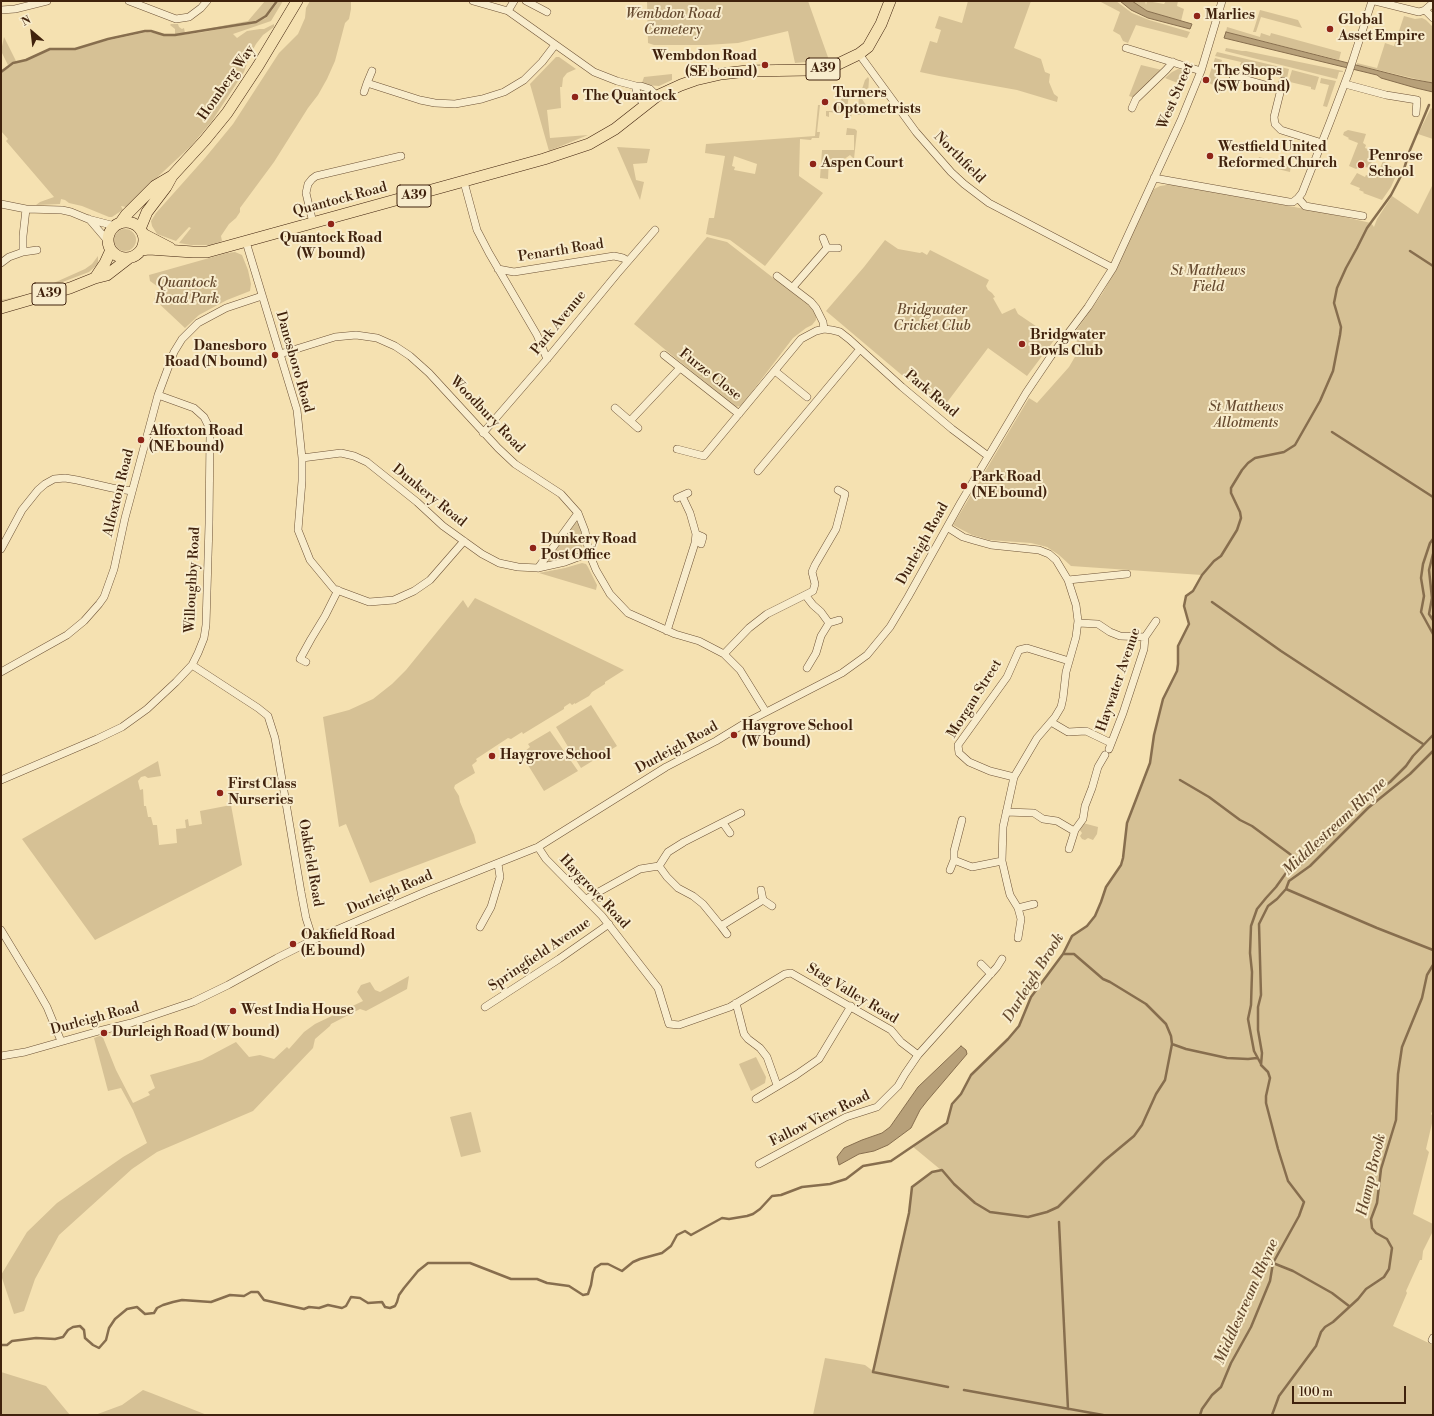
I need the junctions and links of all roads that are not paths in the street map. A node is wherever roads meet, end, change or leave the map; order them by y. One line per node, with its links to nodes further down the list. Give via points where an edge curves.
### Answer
1 (46, 1): 12 (street, via 15,10)
2 (129, 1): 3 (street, via 176,19 189,17)
3 (207, 1)
4 (297, 1): 36 (main road, Homberg Way, via 227,113)
5 (473, 1): 14 (street)
6 (514, 1): 14 (street)
7 (526, 1): 15 (street)
8 (890, 1): 19 (main road, A39, via 876,35 868,47)
9 (1222, 1): 22 (street, West Street)
10 (1373, 1): 13 (street, via 1413,11); 26 (street)
11 (1433, 3): 13 (street)
12 (1, 10)
13 (1425, 10): 16 (street)
14 (508, 11): 17 (street)
15 (547, 12)
16 (1433, 18)
17 (555, 45): 25 (street, via 535,69 515,86 492,96 468,102 435,103); 27 (street, via 594,72)
18 (1126, 48): 20 (street)
19 (858, 54): 30 (main road, A39, via 824,69 747,71 708,77); 61 (street, Northfield, via 916,132 964,184 989,203)
20 (1173, 62): 22 (street); 32 (street, via 1136,99)
21 (372, 71): 25 (street)
22 (1201, 71): 37 (street, West Street)
23 (1233, 76): 28 (street)
24 (1282, 81): 28 (street)
25 (367, 83): 29 (street)
26 (1345, 84): 33 (street, via 1417,100); 34 (street)
27 (636, 86): 30 (street, via 650,89); 31 (street)
28 (1280, 89): 34 (street, via 1274,117 1277,126 1281,130)
29 (364, 92)
30 (657, 96): 31 (main road, A39)
31 (644, 106): 38 (main road, Quantock Road / A39, via 616,128 589,144)
32 (1132, 108)
33 (1416, 113)
34 (1322, 143): 40 (street)
35 (401, 156): 45 (street, via 312,179 306,193)
36 (172, 176): 46 (main road, Homberg Way, via 155,186); 48 (main road, Homberg Way, via 148,212)
37 (1154, 178): 39 (street, West Street); 40 (street, via 1289,202)
38 (464, 182): 45 (main road, Quantock Road / A39); 62 (street, via 477,230)
39 (1146, 198): 61 (street, Durleigh Road)
40 (1298, 198): 43 (street, via 1305,206)
41 (1, 204): 42 (street)
42 (26, 209): 44 (street, via 62,210); 57 (street)
43 (1363, 216)
44 (88, 219): 46 (street); 51 (street)
45 (313, 223): 50 (main road, Quantock Road / A39)
46 (118, 224): 48 (main road, A39, via 130,222); 51 (main road, via 108,232)
47 (655, 230): 59 (street, Park Avenue)
48 (142, 231): 55 (main road, via 144,241); 56 (main road, Quantock Road / A39)
49 (823, 238): 52 (street)
50 (246, 242): 56 (main road, Quantock Road / A39, via 207,252); 66 (street, Danesboro Road)
51 (109, 245): 58 (main road, via 115,255); 64 (main road, via 105,264)
52 (827, 248): 53 (street); 65 (street)
53 (838, 248)
54 (37, 250): 57 (street)
55 (141, 250): 56 (main road, Quantock Road / A39); 58 (main road, A39)
56 (172, 250)
57 (23, 252): 60 (street)
58 (129, 258): 64 (main road, A39, via 112,272)
59 (628, 261): 62 (street, Penarth Road, via 614,256 514,272); 72 (street, Park Avenue)
60 (1, 262)
61 (1113, 268): 83 (street, Durleigh Road, via 1026,393)
62 (498, 269): 72 (street, via 537,335)
63 (777, 276): 65 (street)
64 (95, 278): 67 (main road, A39)
65 (792, 287): 68 (street, via 816,308)
66 (262, 296): 70 (street, Danesboro Road); 75 (street, Alfoxton Road, via 226,308 198,323 182,339 174,352)
67 (1, 308)
68 (824, 330): 69 (street, Park Road, via 840,332); 74 (street, Furze Close, via 801,339)
69 (860, 349): 83 (street, Park Road, via 952,429); 85 (street)
70 (280, 354): 81 (street, Woodbury Road, via 335,337 356,335 378,338 410,356 429,373); 84 (street, Danesboro Road, via 296,410)
71 (664, 355): 73 (street, Furze Close)
72 (547, 359): 81 (street, Park Avenue)
73 (680, 368): 78 (street, Furze Close); 79 (street)
74 (775, 371): 76 (street, via 795,392); 78 (street, Furze Close)
75 (158, 395): 87 (street, Alfoxton Road); 110 (street, Willoughby Road, via 194,408 204,417 210,435 206,625 204,638)
76 (806, 396)
77 (615, 408): 79 (street)
78 (739, 414): 82 (street, Furze Close, via 704,456)
79 (630, 421): 80 (street)
80 (638, 428)
81 (484, 433): 89 (street, Woodbury Road, via 515,464 561,494)
82 (676, 449)
83 (988, 456): 90 (street, Durleigh Road)
84 (302, 458): 92 (street, Dunkery Road, via 341,453 367,462); 99 (street, Danesboro Road, via 298,530 310,560 334,589)
85 (758, 471)
86 (838, 490): 100 (street, via 845,494 836,529 815,565 812,572 815,584 813,591)
87 (132, 491): 94 (street, via 65,478 54,480 38,490 22,510); 112 (street, Alfoxton Road, via 114,569 99,604 67,635)
88 (682, 496): 91 (street)
89 (578, 512): 95 (street, Woodbury Road); 96 (street)
90 (947, 527): 98 (street, via 963,536 991,545 1044,551 1056,560); 113 (street, Durleigh Road, via 894,621 867,655 842,673)
91 (696, 534): 93 (street, via 702,537); 105 (street)
92 (464, 541): 96 (street, Dunkery Road, via 499,563); 99 (street, Danesboro Road, via 430,580 394,600 369,602)
93 (701, 544)
94 (1, 549)
95 (590, 553): 96 (street, Dunkery Road); 105 (street, Woodbury Road, via 596,570 610,594 628,613)
96 (538, 568)
97 (1127, 574): 98 (street)
98 (1068, 580): 104 (street, via 1076,605)
99 (338, 590): 109 (street, via 300,659)
100 (806, 596): 103 (street); 107 (street, via 792,600 767,614 749,628)
101 (839, 620): 103 (street)
102 (1156, 621): 106 (street, Haywater Avenue)
103 (829, 623): 111 (street)
104 (1078, 623): 106 (street, via 1095,623 1120,636); 108 (street, via 1076,642)
105 (667, 631): 107 (street, Woodbury Road, via 699,641)
106 (1144, 637): 115 (street, Haywater Avenue, via 1144,649)
107 (724, 654): 113 (street, Woodbury Road, via 740,670)
108 (1069, 661): 114 (street, via 1062,702); 116 (street, Morgan Street, via 1027,648 1019,650 1007,677 958,745 959,753 969,762)
109 (306, 662)
110 (192, 664): 117 (street, Willoughby Road, via 147,709 122,726); 143 (street, Oakfield Road, via 268,716 306,918)
111 (807, 668)
112 (1, 672)
113 (766, 712): 124 (street, Durleigh Road, via 666,767)
114 (1051, 722): 115 (street, via 1068,732 1086,730); 116 (street, via 1037,738)
115 (1108, 749): 122 (street, Haywater Avenue, via 1098,767 1083,819)
116 (1014, 776): 118 (street)
117 (1, 780)
118 (1006, 812): 122 (street, via 1034,813 1042,819 1057,821); 127 (street)
119 (741, 813): 121 (street)
120 (962, 820): 126 (street)
121 (723, 823): 123 (street); 129 (street, via 668,852)
122 (1074, 832): 125 (street, Haywater Avenue)
123 (730, 833)
124 (538, 847): 128 (street, Durleigh Road); 132 (street, Haygrove Road, via 546,859)
125 (1069, 849)
126 (954, 860): 127 (street, via 972,867); 130 (street)
127 (1002, 861): 136 (street, via 1010,895)
128 (498, 864): 139 (street, via 500,877 491,906); 143 (street, Durleigh Road)
129 (659, 866): 132 (street, via 640,869); 138 (street, via 678,888 703,904)
130 (950, 870)
131 (761, 890): 133 (street)
132 (586, 899): 137 (street, Haygrove Road)
133 (763, 900): 135 (street); 138 (street)
134 (1034, 904): 136 (street)
135 (772, 906)
136 (1018, 908): 142 (street, via 1021,919)
137 (609, 924): 149 (street, Springfield Avenue); 150 (street, Haygrove Road, via 658,988)
138 (721, 926): 141 (street)
139 (480, 927)
140 (1, 930): 151 (street, via 47,1008)
141 (727, 934)
142 (1018, 938)
143 (314, 940): 151 (street, Durleigh Road, via 193,1002 132,1023)
144 (1002, 959): 146 (street)
145 (981, 964): 146 (street)
146 (991, 974): 152 (street)
147 (736, 1003): 148 (street, Stag Valley Road, via 791,973); 150 (street, Stag Valley Road, via 678,1024); 154 (street, via 744,1034 767,1057)
148 (851, 1006): 152 (street, Stag Valley Road, via 891,1030 901,1042); 154 (street, via 819,1059)
149 (485, 1007)
150 (669, 1024)
151 (61, 1041): 153 (street, Durleigh Road)
152 (918, 1055): 156 (street, Fallow View Road, via 898,1086 877,1107 846,1118)
153 (1, 1056)
154 (777, 1085): 155 (street)
155 (756, 1099)
156 (759, 1164)

